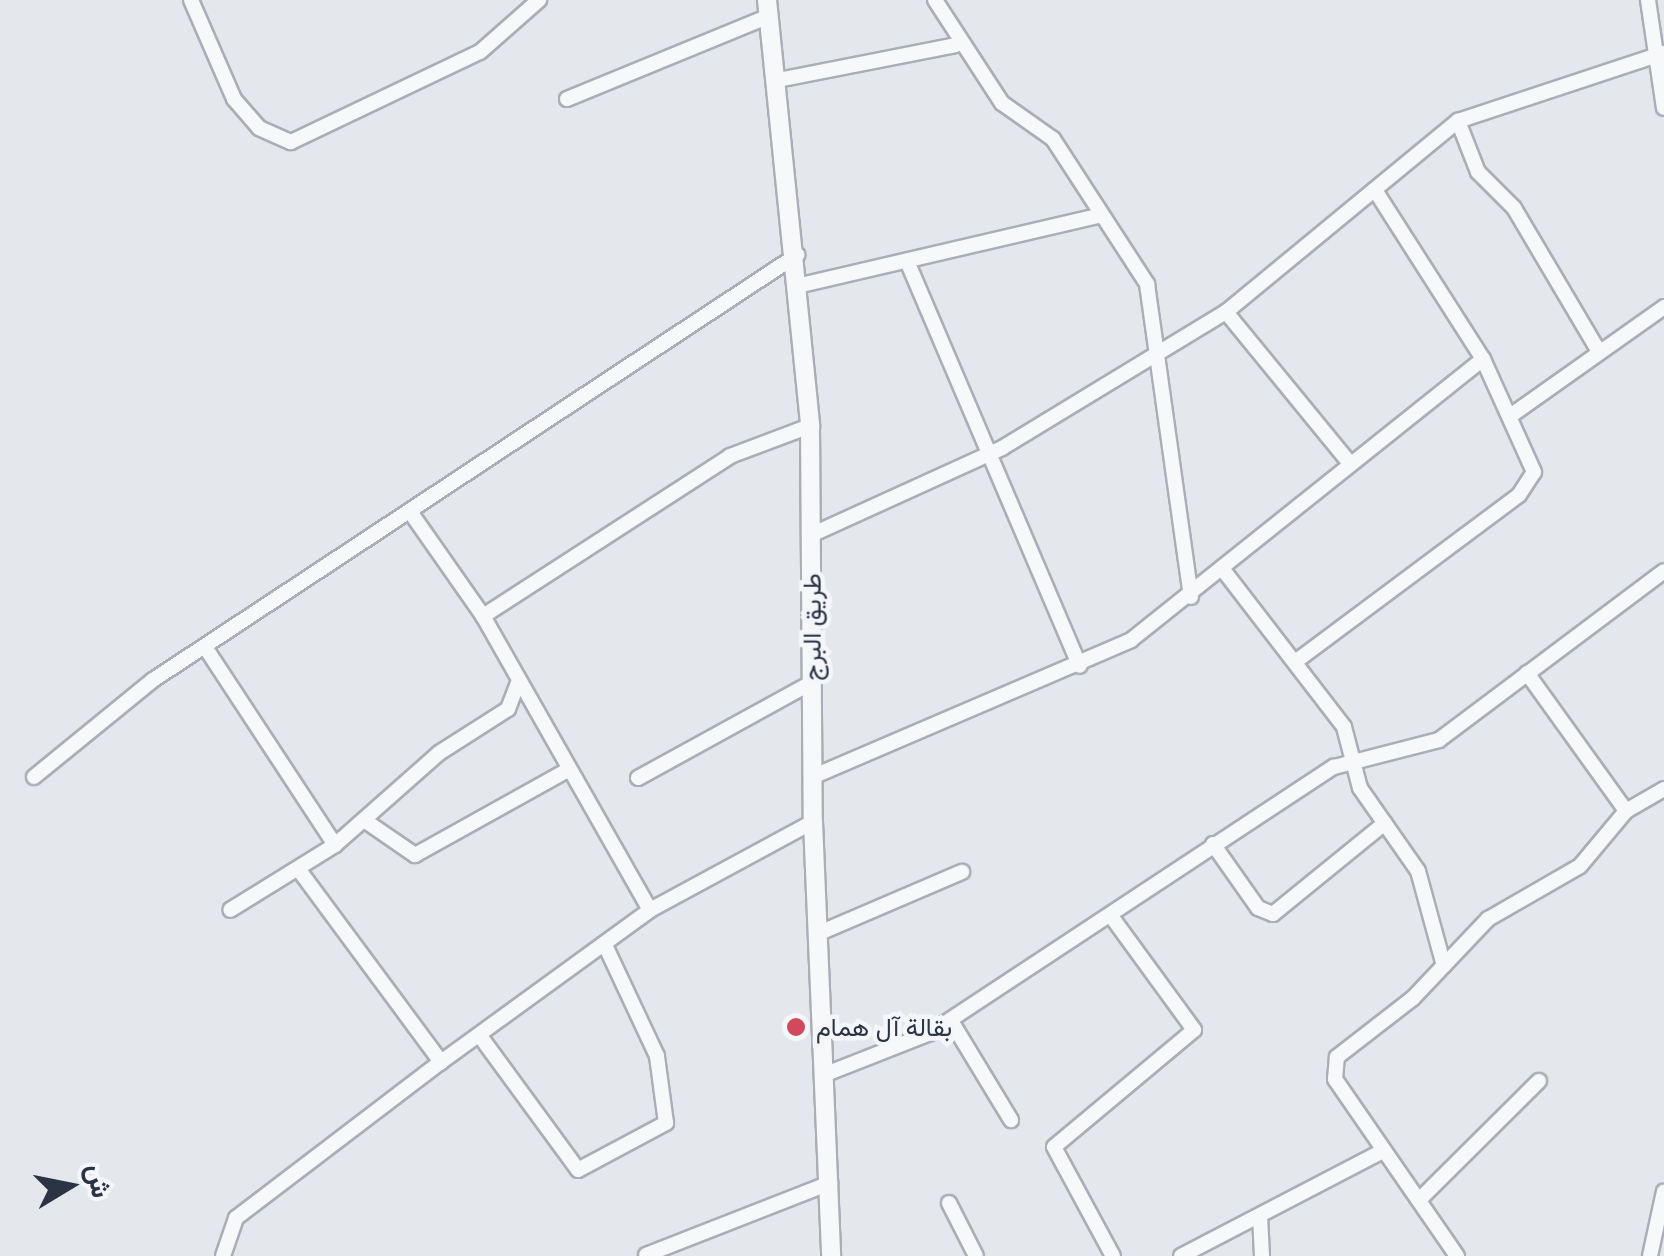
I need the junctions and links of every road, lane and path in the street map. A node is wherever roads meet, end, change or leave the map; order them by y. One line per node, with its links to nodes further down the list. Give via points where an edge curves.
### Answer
1 (191, 0): 2 (street, via 234,99 259,128 291,142 480,52)
2 (538, 0)
3 (935, 0): 6 (street)
4 (1648, 0): 7 (street)
5 (768, 8): 8 (street, طريق البرج); 9 (street)
6 (956, 45): 8 (street); 13 (street, via 1002,103 1047,131)
7 (1660, 56): 10 (street); 11 (street)
8 (778, 80): 14 (street, طريق البرج)
9 (567, 99)
10 (1664, 108)
11 (1458, 121): 12 (street); 19 (street, via 1478,172 1514,208)
12 (1374, 190): 18 (street); 21 (street)
13 (1101, 215): 15 (street); 20 (street, via 1147,284)
14 (798, 255): 16 (street, طريق البرج); 26 (street)
15 (907, 261): 16 (street); 24 (street)
16 (801, 285): 23 (street, طريق البرج)
17 (1664, 307): 19 (street)
18 (1226, 312): 20 (street); 25 (street)
19 (1598, 350): 22 (street)
20 (1156, 357): 24 (street); 30 (street)
21 (1483, 359): 22 (street); 25 (street)
22 (1513, 414): 33 (street, via 1532,461 1530,484)
23 (810, 426): 27 (street, طريق البرج); 31 (street, via 730,456)
24 (985, 457): 27 (street); 34 (street)
25 (1348, 461): 28 (street)
26 (411, 513): 31 (street); 32 (street)
27 (811, 536): 37 (street, طريق البرج)
28 (1224, 570): 30 (street); 33 (street)
29 (1664, 571): 35 (street)
30 (1191, 597): 34 (street)
31 (483, 616): 36 (street)
32 (204, 646): 40 (street); 49 (street)
33 (1295, 662): 38 (street, via 1344,727)
34 (1080, 666): 41 (street)
35 (1526, 673): 38 (street, via 1438,740); 44 (street)
36 (518, 683): 39 (street); 45 (street, via 508,708)
37 (812, 683): 41 (street, طريق البرج); 42 (street)
38 (1352, 762): 47 (street); 48 (street)
39 (564, 772): 45 (street, via 415,855); 53 (street)
40 (34, 777)
41 (812, 777): 46 (street, طريق البرج)
42 (638, 778)
43 (1664, 789): 44 (street)
44 (1626, 811): 57 (street, via 1580,866 1488,919)
45 (364, 820): 49 (street)
46 (813, 822): 53 (street); 55 (street, طريق البرج)
47 (1385, 823): 48 (street, via 1273,914 1258,908); 57 (street, via 1418,871)
48 (1214, 844): 54 (street)
49 (335, 845): 50 (street)
50 (298, 870): 52 (street); 60 (street)
51 (962, 872): 55 (street)
52 (230, 910)
53 (650, 910): 56 (street)
54 (1111, 916): 58 (street); 75 (street, via 1194,1030 1054,1147)
55 (816, 934): 61 (street, طريق البرج)
56 (605, 945): 59 (street); 59 (street, via 657,1056 666,1123 578,1170)
57 (1444, 966): 64 (street, via 1337,1057 1335,1079)
58 (951, 1020): 61 (street, via 876,1060); 63 (street)
59 (480, 1036): 60 (street)
60 (441, 1062): 72 (street, via 236,1218)
61 (826, 1074): 65 (street, طريق البرج)
62 (1539, 1081): 67 (street)
63 (1011, 1120)
64 (1383, 1151): 67 (street); 69 (street)
65 (830, 1183): 71 (street); 73 (street, طريق البرج)
66 (1664, 1192): 79 (street)
67 (1419, 1200): 78 (street)
68 (948, 1204): 74 (street)
69 (1260, 1216): 70 (street); 77 (street)
70 (1200, 1253): 76 (street)
71 (646, 1255)
72 (223, 1256)
73 (831, 1256)
74 (976, 1256)
75 (1113, 1256)
76 (1181, 1256)
77 (1262, 1256)
78 (1457, 1256)
79 (1650, 1256)

